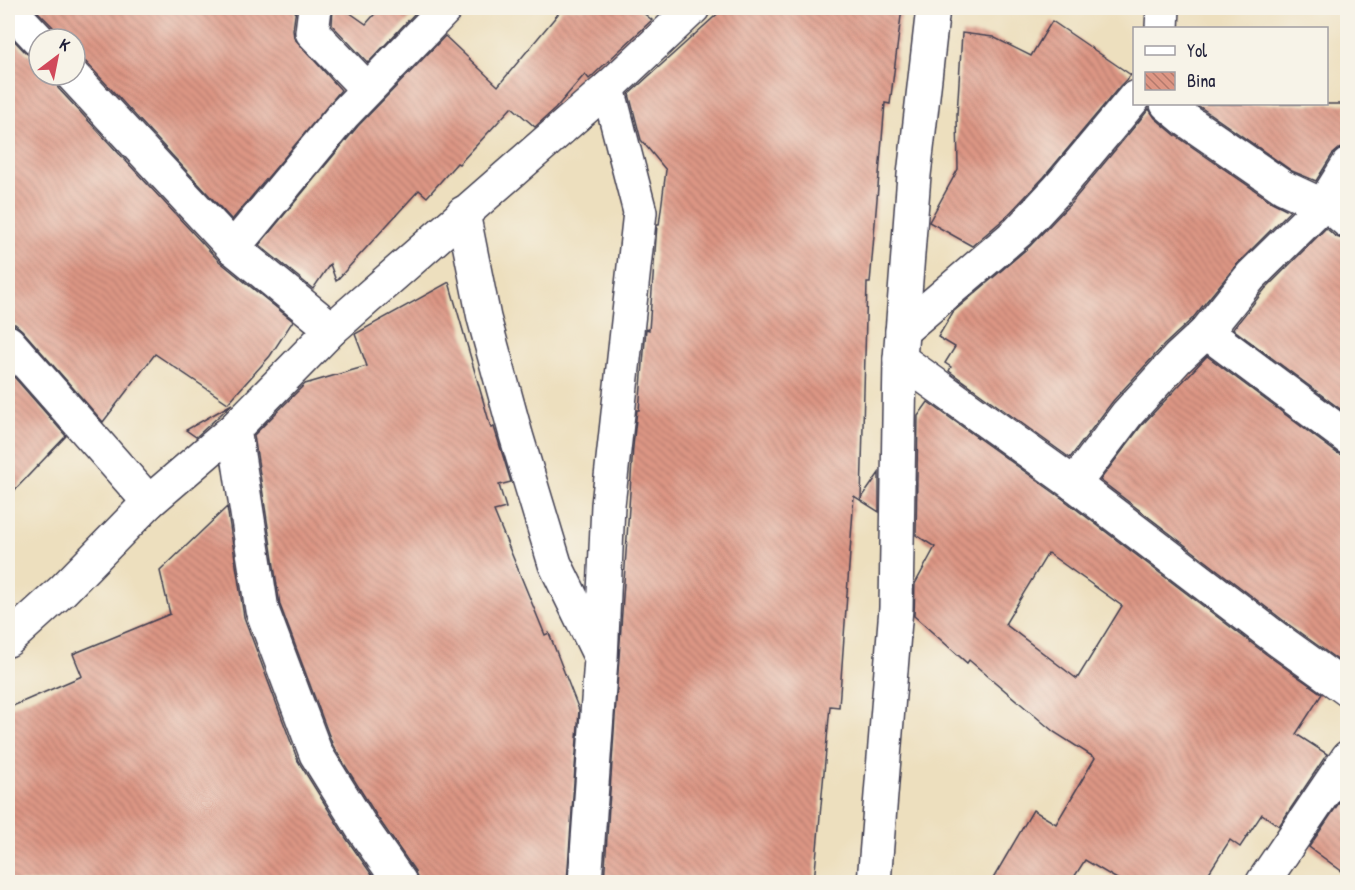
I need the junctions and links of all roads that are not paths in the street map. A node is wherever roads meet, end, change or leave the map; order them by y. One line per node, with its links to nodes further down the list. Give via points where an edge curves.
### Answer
1 (9, 8): 7 (street)
2 (315, 8): 11 (street, via 312,32)
3 (446, 8): 11 (street)
4 (693, 8): 10 (street)
5 (933, 8): 21 (street, via 914,175)
6 (1163, 8): 8 (street)
7 (27, 27)
8 (1162, 27)
9 (83, 87): 17 (street)
10 (608, 88): 15 (street); 27 (street, via 640,212 608,505)
11 (367, 89): 17 (street)
12 (1133, 99): 21 (street, via 1018,232)
13 (1168, 105): 16 (street, via 1283,187)
14 (1347, 165): 16 (street)
15 (463, 213): 18 (street); 27 (street, via 484,318 555,564)
16 (1335, 214): 19 (street, via 1251,276)
17 (233, 248): 18 (street)
18 (332, 329): 22 (street)
19 (1206, 332): 23 (street); 24 (street, via 1127,414)
20 (8, 342): 25 (street)
21 (901, 345): 24 (street); 32 (street, via 896,608)
22 (234, 429): 25 (street); 30 (street, via 266,621 316,754)
23 (1347, 438)
24 (1074, 484): 28 (street)
25 (149, 502): 26 (street)
26 (8, 640)
27 (601, 659): 31 (street)
28 (1347, 690)
29 (1347, 757): 33 (street)
30 (400, 882)
31 (585, 882)
32 (874, 882)
33 (1263, 882)

